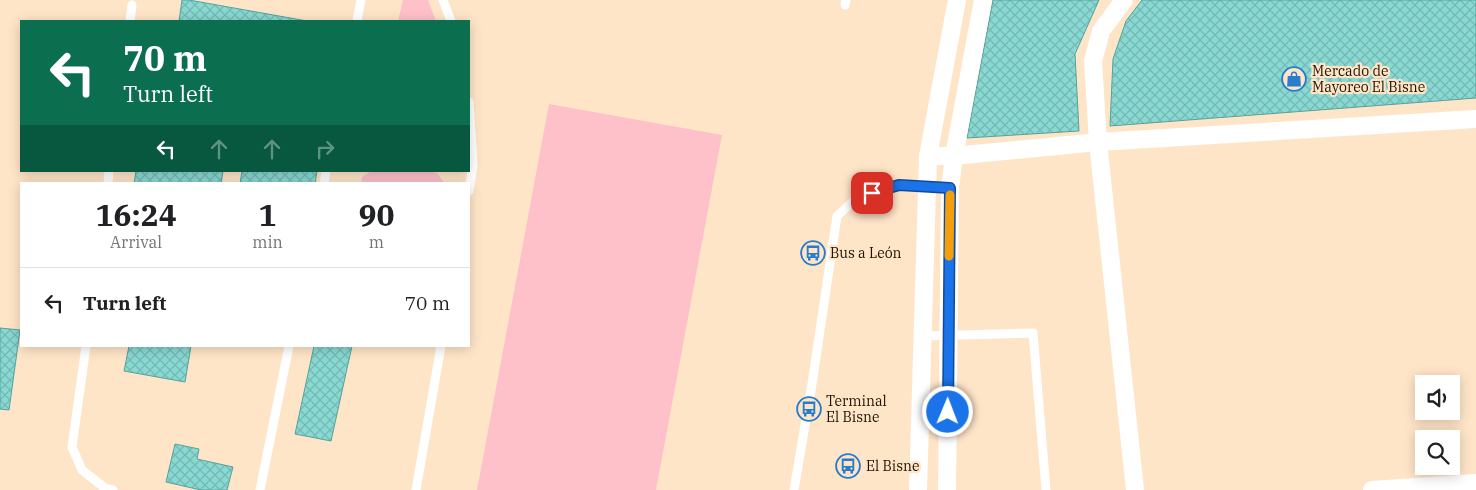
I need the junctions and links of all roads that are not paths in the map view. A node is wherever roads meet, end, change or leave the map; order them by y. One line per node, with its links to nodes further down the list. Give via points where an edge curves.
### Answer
1 (360, 0): 8 (lane)
2 (443, 0): 9 (lane)
3 (957, 0): 13 (street)
4 (983, 0): 14 (street)
5 (1124, 0): 12 (street, via 1101,31 1093,61)
6 (132, 5): 7 (lane)
7 (130, 20)
8 (357, 20)
9 (451, 20)
10 (1476, 119): 12 (street)
11 (470, 125): 15 (lane, via 473,165)
12 (1098, 142): 14 (street); 31 (street)
13 (928, 156): 14 (street); 16 (street)
14 (954, 156): 17 (street)
15 (470, 184)
16 (926, 186): 17 (lane); 19 (street); 27 (lane, via 899,185 858,197 837,216)
17 (950, 188): 18 (street)
18 (949, 335): 19 (lane); 29 (street); 30 (lane, via 1033,334)
19 (922, 336): 28 (street)
20 (86, 347): 24 (lane, via 72,447 82,470 105,488)
21 (289, 347): 25 (lane)
22 (441, 347): 26 (lane)
23 (1476, 483): 32 (street)
24 (113, 490)
25 (260, 490)
26 (416, 490)
27 (794, 490)
28 (918, 490)
29 (947, 490)
30 (1046, 490)
31 (1135, 490)
32 (1372, 490)

